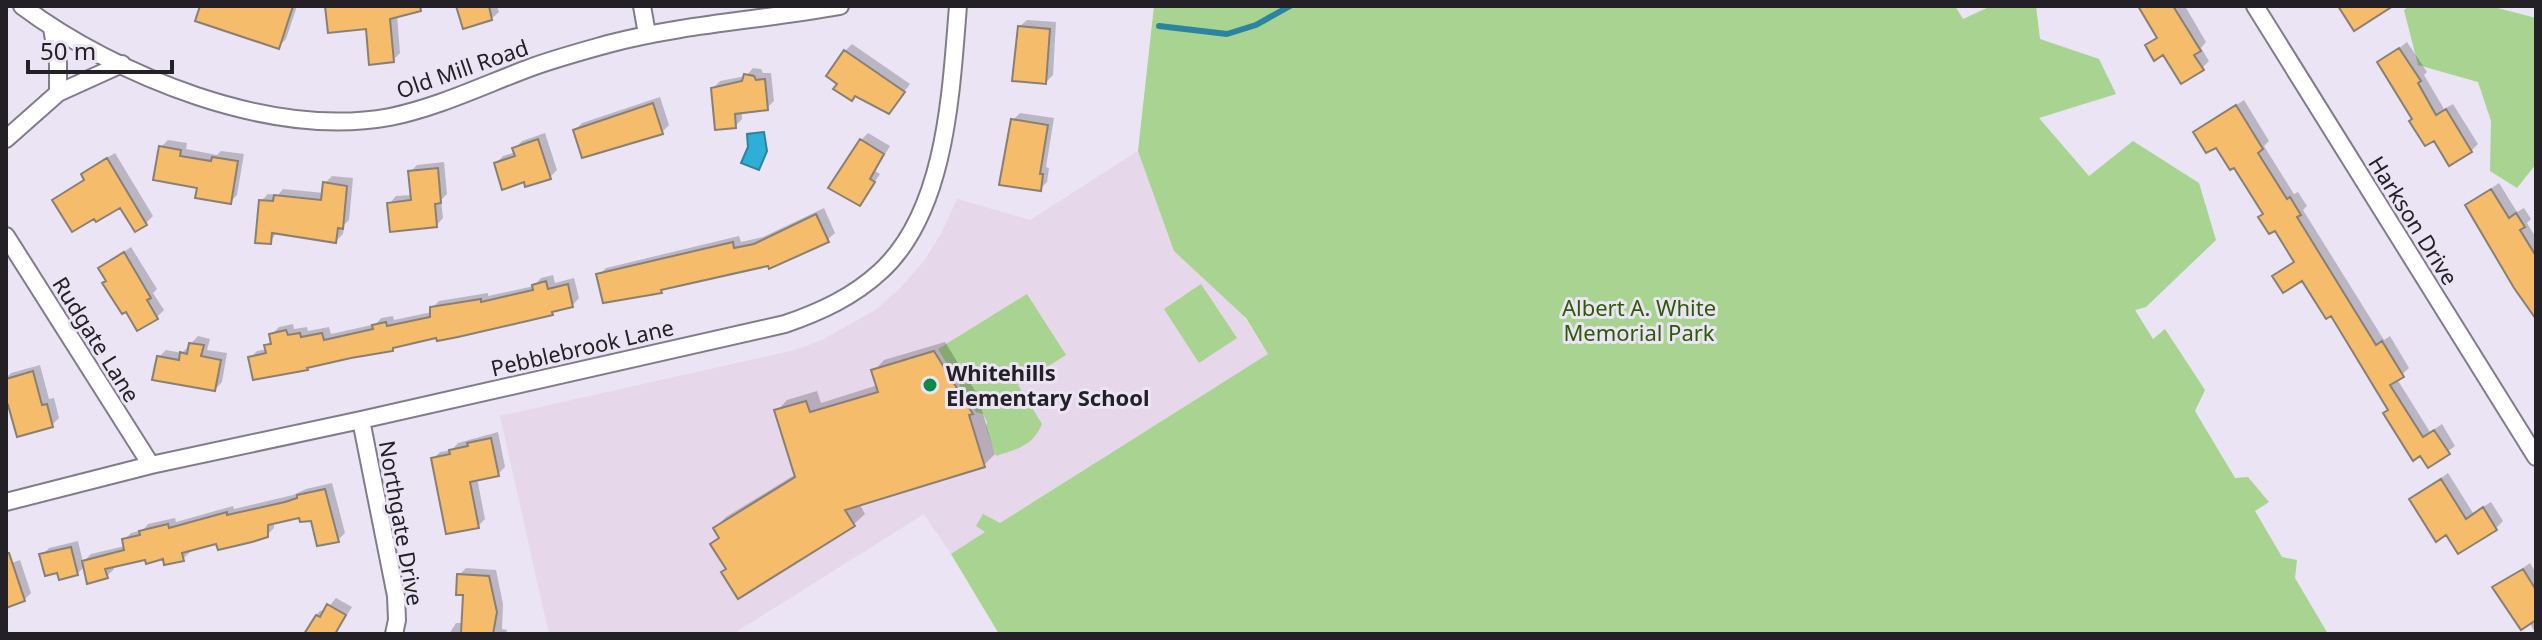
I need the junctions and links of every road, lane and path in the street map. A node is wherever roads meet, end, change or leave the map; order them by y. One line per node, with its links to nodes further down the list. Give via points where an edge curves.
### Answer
1 (22, 6): 6 (street, Old Mill Road)
2 (642, 6): 7 (street)
3 (840, 6): 7 (street, Old Mill Road)
4 (958, 6): 12 (street, Pebblebrook Lane, via 943,144 924,204 882,270 853,293 785,324)
5 (2255, 6): 13 (street, Harkson Drive)
6 (52, 28): 8 (street, Old Mill Road); 9 (street)
7 (647, 34): 8 (street, Old Mill Road, via 536,65 439,103 390,117 349,120 234,109)
8 (122, 64): 9 (street)
9 (58, 93): 10 (street)
10 (6, 139)
11 (6, 236): 14 (street, Rudgate Lane)
12 (361, 420): 14 (street, Pebblebrook Lane); 16 (street, Northgate Drive, via 396,596)
13 (2536, 457)
14 (151, 465): 15 (street, Pebblebrook Lane)
15 (6, 502)
16 (394, 634)

